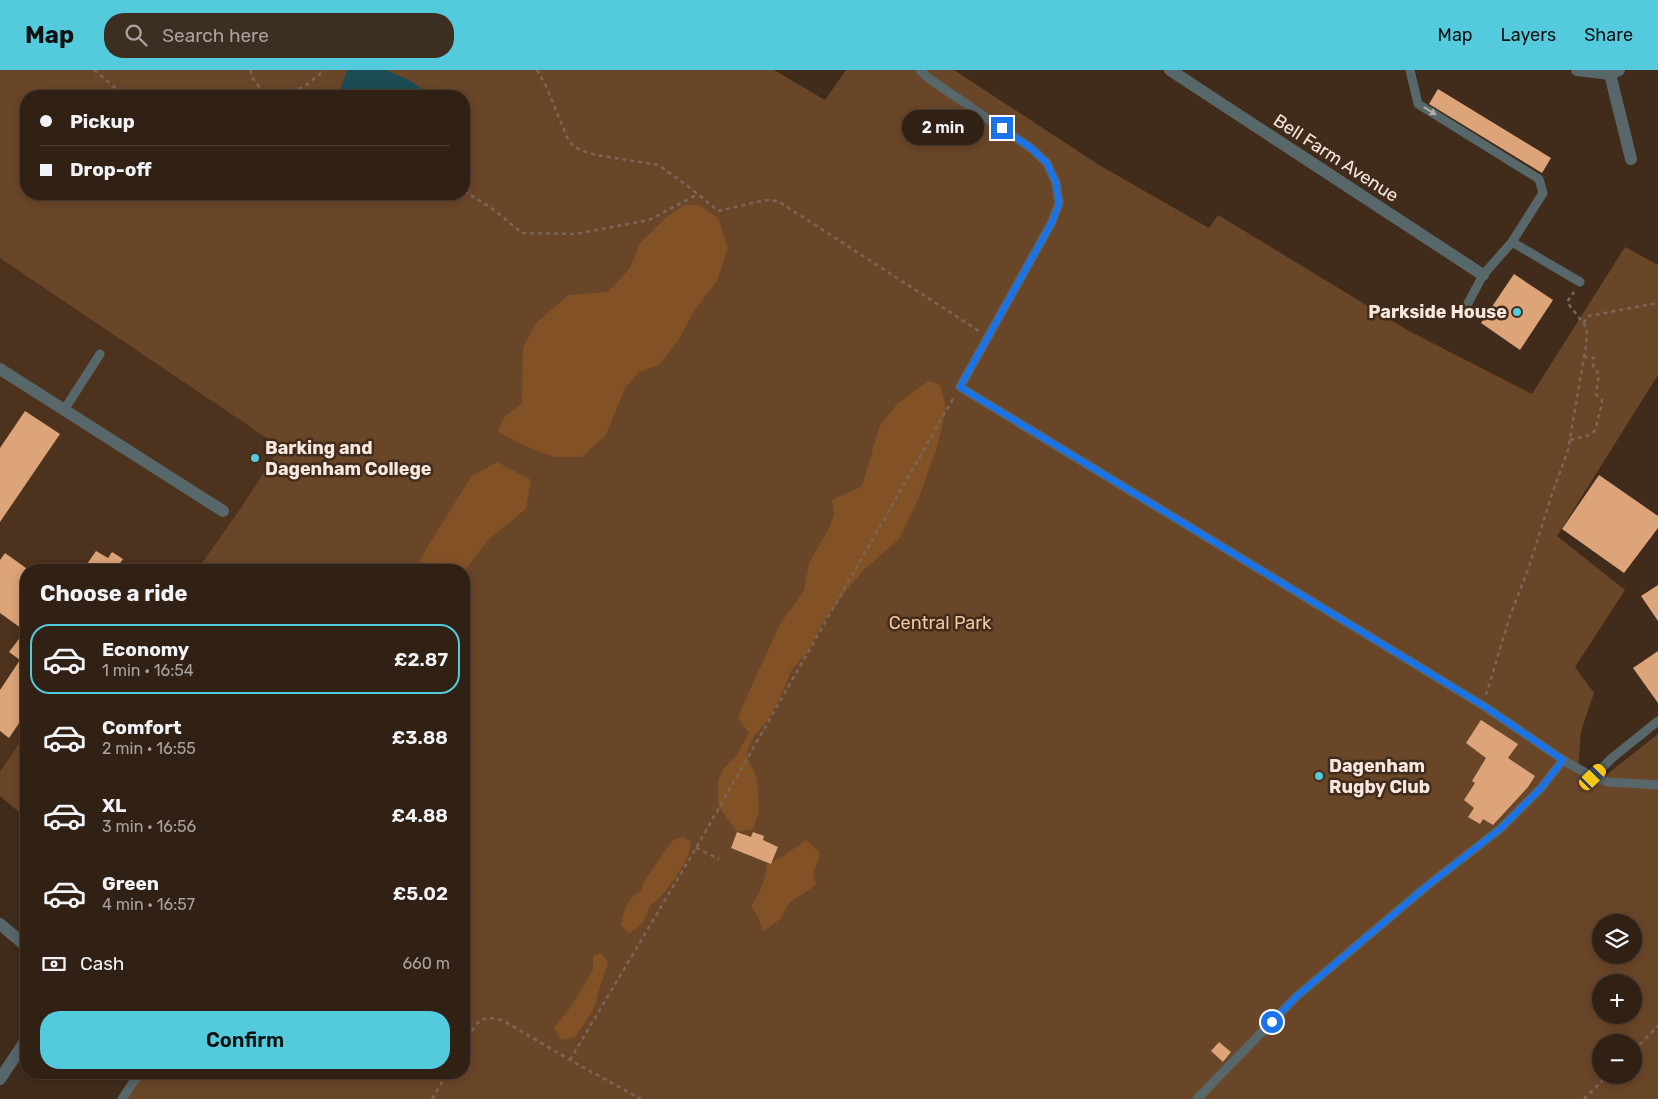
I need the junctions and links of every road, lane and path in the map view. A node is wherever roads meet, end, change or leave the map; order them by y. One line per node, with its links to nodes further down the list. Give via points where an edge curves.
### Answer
1 (94, 70): 10 (path)
2 (251, 70): 11 (path, via 251,76)
3 (325, 70): 12 (path)
4 (537, 70): 14 (path, via 569,142 596,155 659,165)
5 (920, 70): 22 (lane, via 1031,148 1047,163 1056,183 1059,204 1052,222)
6 (1170, 70): 17 (street, Bell Farm Avenue)
7 (1410, 70): 16 (lane, one-way to 16, via 1418,104 1539,179 1543,193)
8 (1577, 70): 9 (street)
9 (1614, 72): 13 (street)
10 (118, 90)
11 (262, 90)
12 (297, 90)
13 (1631, 159)
14 (698, 194): 15 (path, via 649,220 576,234 522,233); 22 (path, via 718,211 760,201 778,201)
15 (470, 195)
16 (1512, 242): 17 (lane); 18 (lane)
17 (1483, 275): 20 (lane)
18 (1580, 282): 21 (path, via 1567,302)
19 (1658, 303): 21 (path, via 1589,316)
20 (1466, 307)
21 (1583, 323): 24 (path, via 1587,328)
22 (988, 337): 26 (lane)
23 (100, 354): 27 (lane)
24 (1584, 357): 28 (path); 28 (path, via 1594,358 1593,367 1599,374 1596,394 1602,400 1601,410 1596,429 1590,435)
25 (0, 369): 27 (street)
26 (960, 387): 30 (lane); 35 (path)
27 (64, 410): 29 (street)
28 (1570, 440): 30 (path, via 1497,656)
29 (223, 511)
30 (1484, 706): 32 (lane)
31 (1658, 721): 33 (lane)
32 (1563, 760): 33 (lane); 51 (lane, via 1541,788 1500,829 1297,996)
33 (1593, 777): 34 (lane, via 1608,782)
34 (1658, 785)
35 (696, 848): 36 (path); 43 (path)
36 (719, 859)
37 (0, 924): 38 (street)
38 (20, 941)
39 (1658, 1026): 41 (path)
40 (470, 1035): 43 (path, via 478,1022 492,1017)
41 (1642, 1042)
42 (20, 1049): 46 (street)
43 (570, 1060): 50 (path)
44 (135, 1079): 48 (lane)
45 (444, 1079): 49 (path)
46 (0, 1080)
47 (1599, 1084): 52 (path)
48 (122, 1099)
49 (432, 1099)
50 (641, 1099)
51 (1197, 1099)
52 (1584, 1099)

